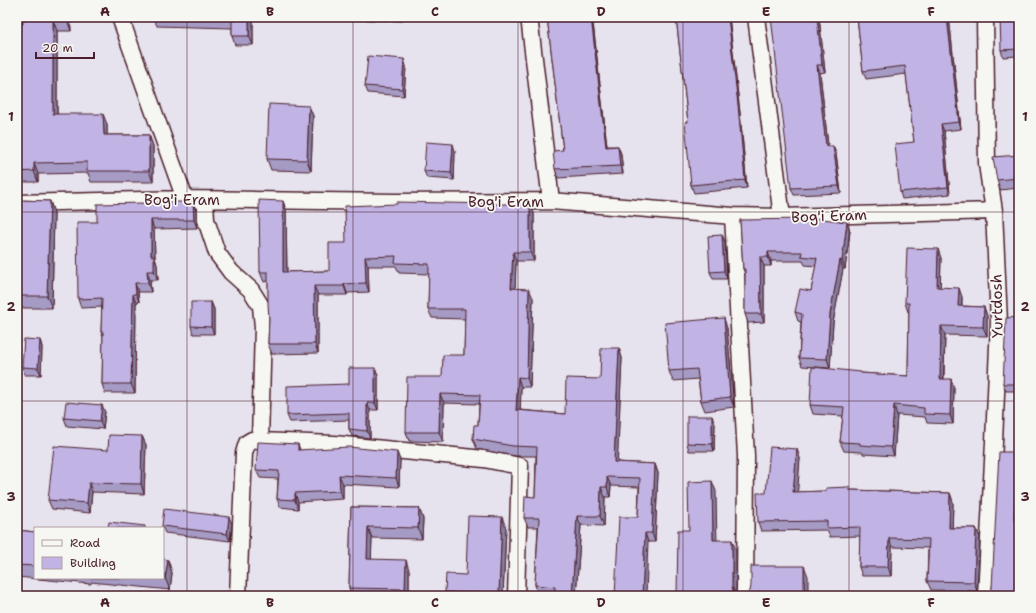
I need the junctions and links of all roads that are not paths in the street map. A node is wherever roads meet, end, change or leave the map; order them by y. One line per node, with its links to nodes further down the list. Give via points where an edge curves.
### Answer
1 (120, 17): 5 (street)
2 (529, 17): 7 (street)
3 (756, 17): 11 (street)
4 (985, 17): 9 (street, Yurtdosh, via 987,164)
5 (185, 199): 6 (street, Bog'i Eram); 8 (street, Bog'i Eram)
6 (206, 200): 7 (street, Bog'i Eram); 12 (street, via 206,220 217,253 231,272 251,290 261,306 263,327)
7 (551, 201): 10 (street, Bog'i Eram)
8 (17, 203)
9 (994, 211): 11 (street, Bog'i Eram); 16 (street, Yurtdosh, via 999,322)
10 (733, 216): 11 (street, Bog'i Eram); 15 (street, via 746,456)
11 (782, 217)
12 (260, 441): 13 (street, via 252,440 247,443 244,453); 14 (street, via 350,446 484,459 520,466)
13 (238, 596)
14 (516, 596)
15 (745, 596)
16 (986, 596)

